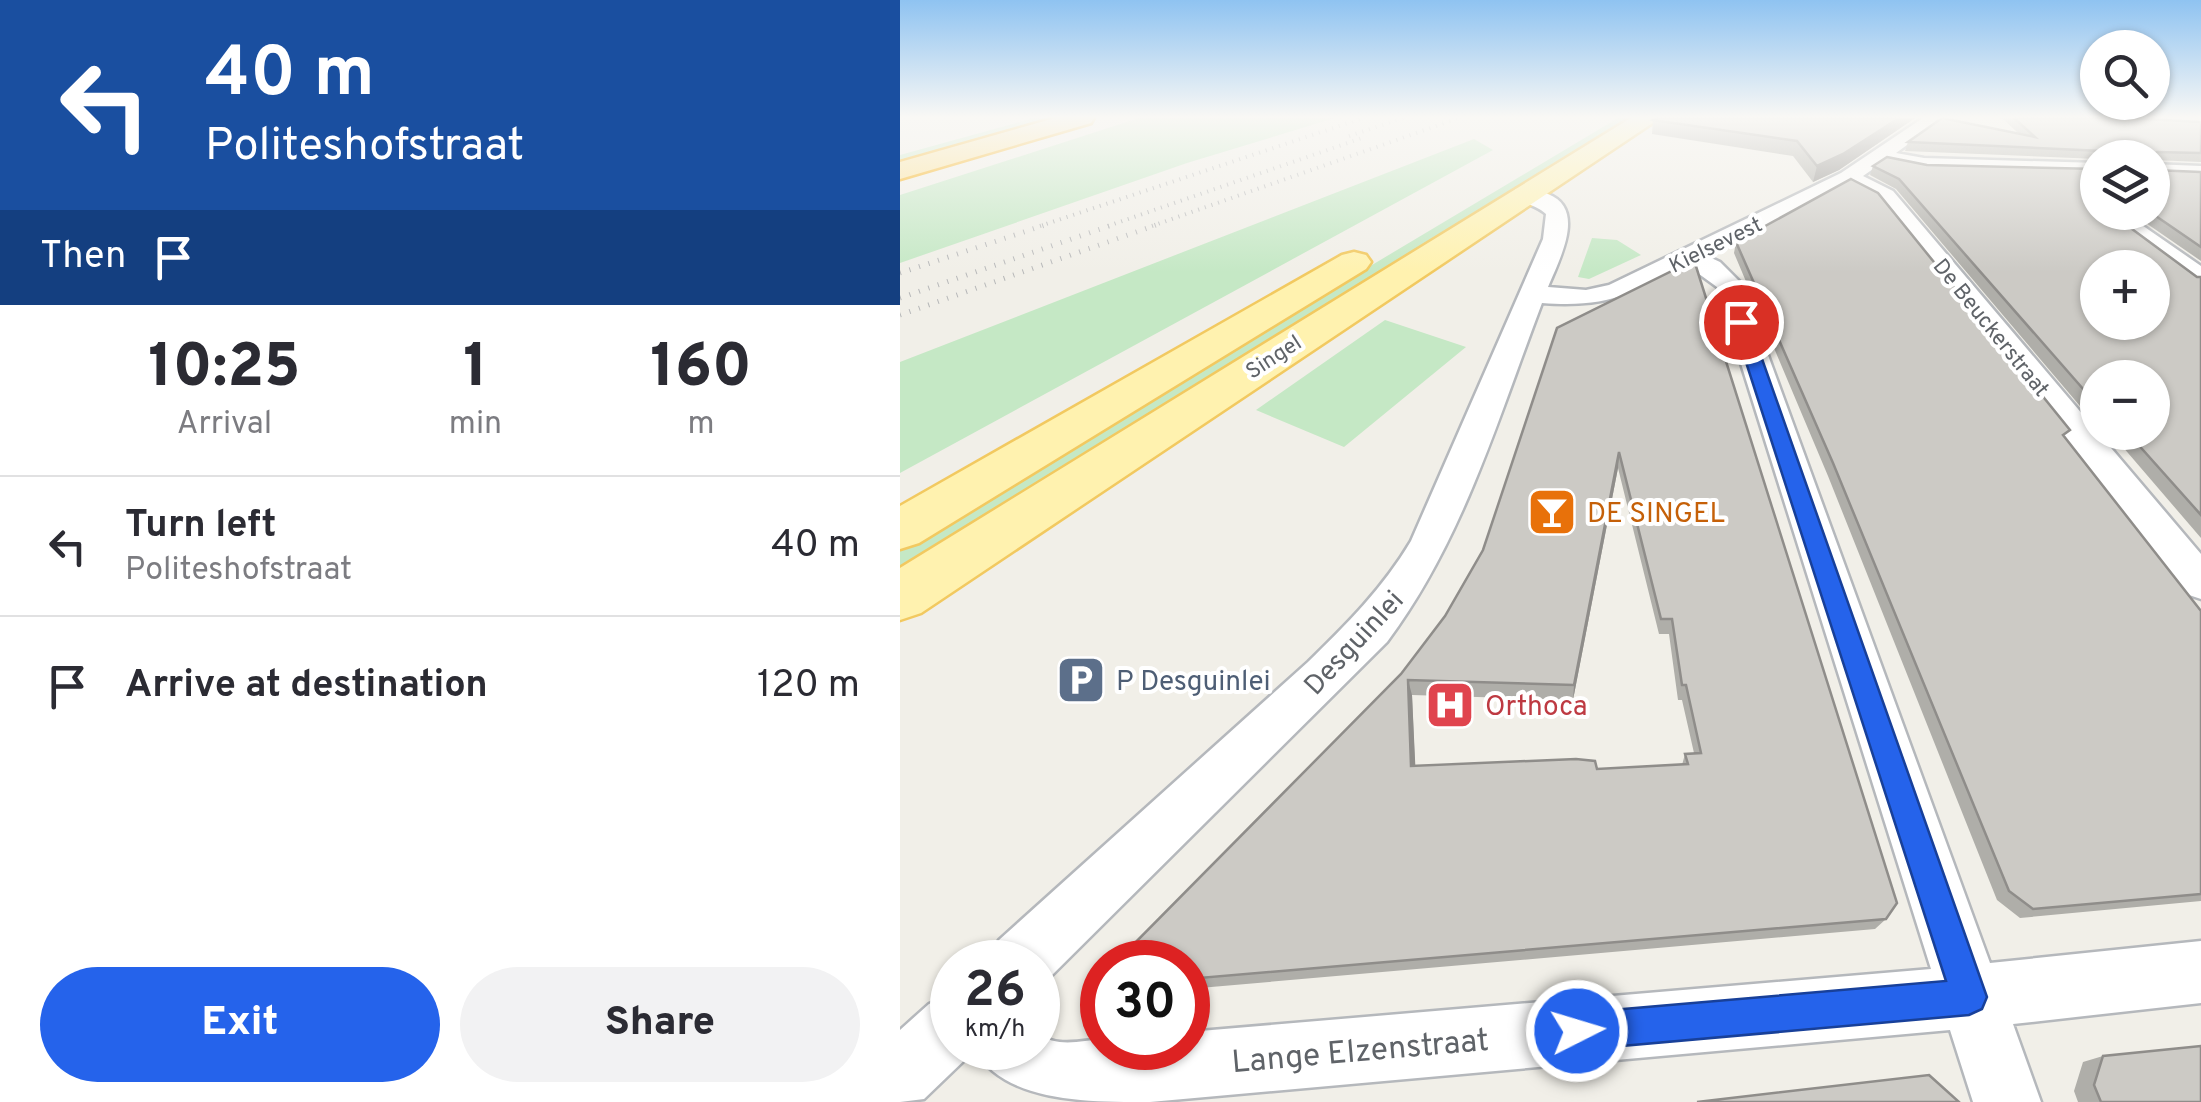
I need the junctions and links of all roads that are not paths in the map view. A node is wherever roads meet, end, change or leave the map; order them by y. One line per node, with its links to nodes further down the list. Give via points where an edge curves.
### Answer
1 (1516, 169): 14 (main road, Singel)
2 (1564, 169): 8 (main road, Singel)
3 (1861, 169): 7 (street, Kielsevest)
4 (2045, 169): 9 (street)
5 (2170, 171): 6 (street)
6 (2201, 172)
7 (1848, 178): 11 (street, Kielsevest); 15 (street, De Beuckerstraat, via 1885,196)
8 (1524, 194): 13 (street, Desguinlei, via 1546,201 1559,222); 16 (main road, Singel)
9 (2080, 194)
10 (2133, 230): 12 (street)
11 (1689, 257): 13 (street, Kielsevest, via 1602,296); 19 (street, via 1728,284)
12 (2201, 278)
13 (1532, 294): 17 (street, Desguinlei, via 1447,508 1406,585 1372,629)
14 (900, 530)
15 (2201, 583)
16 (900, 597)
17 (1044, 940)
18 (2201, 972): 19 (street, Lange Elzenstraat)
19 (1969, 997): 21 (street, Lange Elzenstraat, via 1066,1076); 23 (street)
20 (930, 1048): 22 (street)
21 (1030, 1070)
22 (900, 1076)
23 (2007, 1102)

